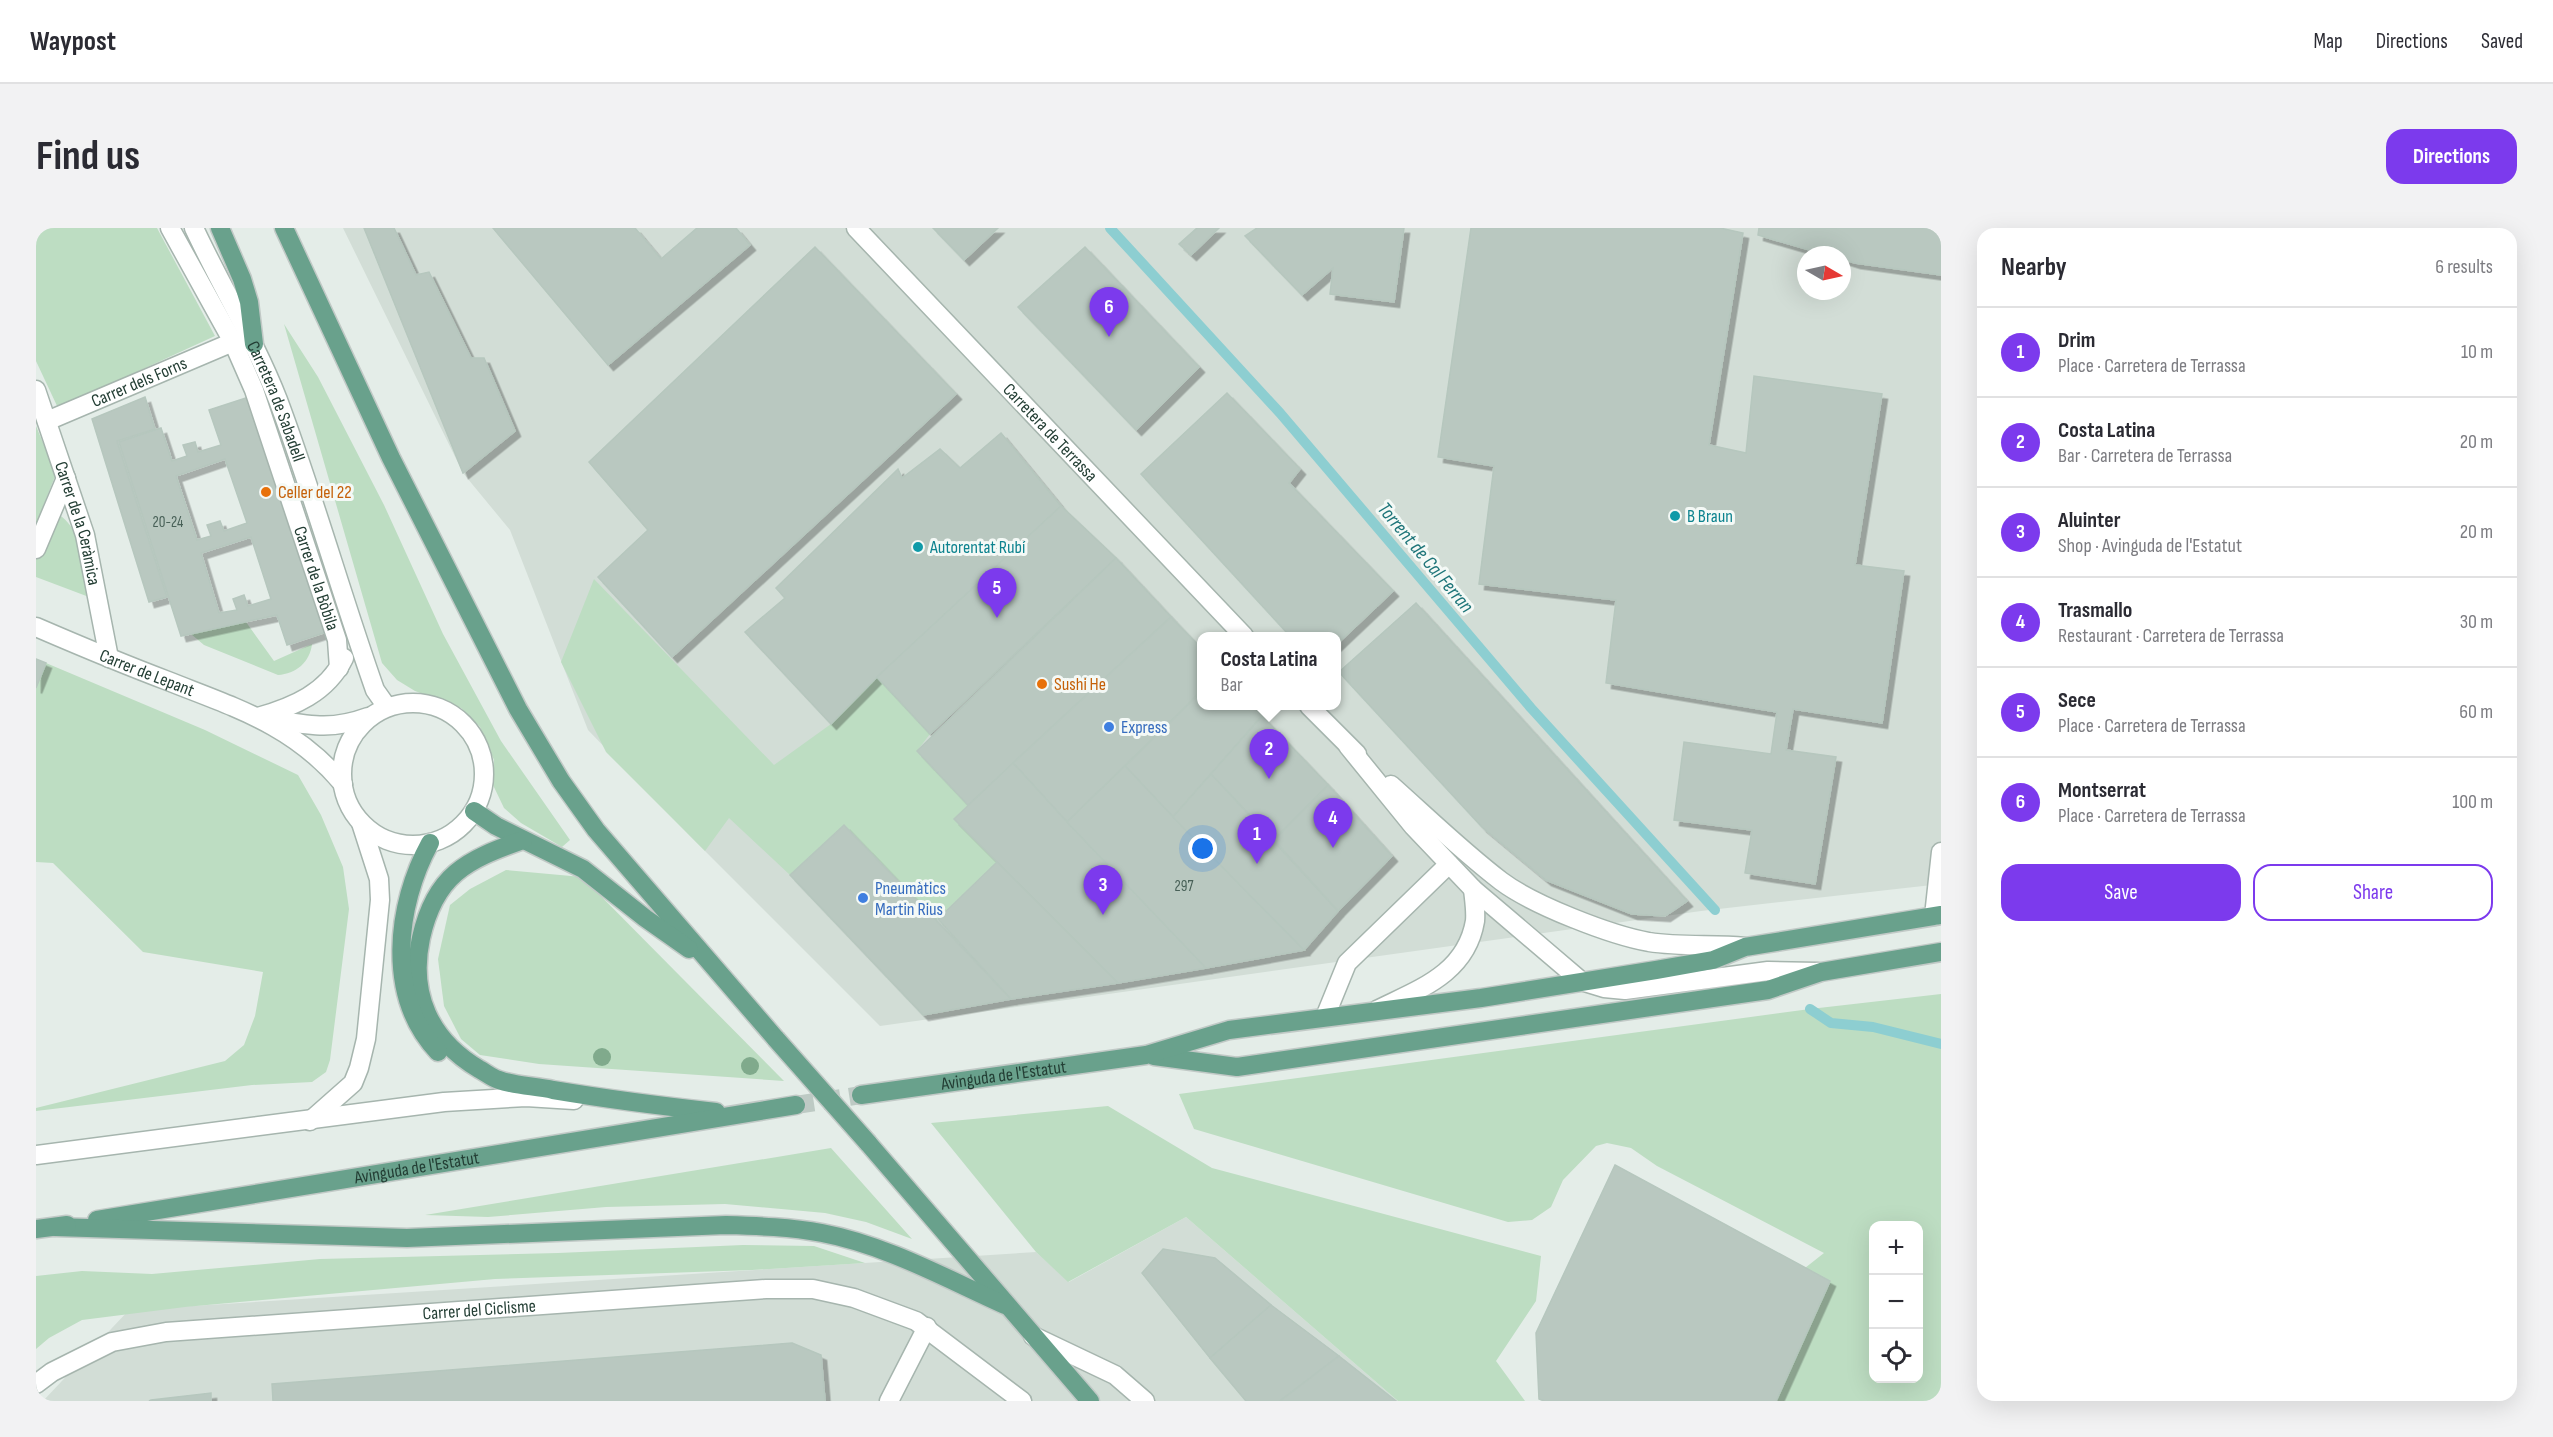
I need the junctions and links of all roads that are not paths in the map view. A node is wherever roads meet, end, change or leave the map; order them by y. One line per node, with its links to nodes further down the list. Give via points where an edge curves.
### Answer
1 (170, 228): 6 (street, Carrer de la Bòbila)
2 (195, 228): 7 (street, Carretera de Sabadell)
3 (220, 228): 7 (main road, via 249,302)
4 (284, 228): 32 (main road, via 391,458 518,709 596,830)
5 (856, 228): 14 (street, Carretera de Terrassa)
6 (233, 342): 9 (street, Carrer dels Forns); 16 (street, Carrer de la Bòbila, via 254,390 337,640)
7 (254, 344): 12 (street, Carretera de Sabadell, via 302,465)
8 (36, 390): 9 (street, Carrer de la Ceràmica)
9 (47, 421): 10 (street, Carrer de la Ceràmica)
10 (66, 478): 11 (street); 15 (street, Carrer de la Ceràmica, via 85,535)
11 (36, 549)
12 (339, 583): 16 (street, Carretera de Sabadell, via 348,637); 18 (street, Carretera de Sabadell)
13 (36, 627): 15 (street, Carrer de Lepant)
14 (1240, 632)
15 (109, 658): 19 (street, Carrer de Lepant)
16 (339, 668): 19 (street, Carretera de Sabadell, via 329,681 300,702)
17 (1315, 710): 20 (street)
18 (380, 712): 19 (street, Carrer de Lepant, via 326,727); 21 (street, via 360,726 348,746 342,768); 22 (street, via 417,702 433,705 471,732 484,763 481,794)
19 (258, 717): 21 (street, Carrer de Lepant, via 294,737 324,761)
20 (1348, 746): 27 (street); 30 (street, via 1503,883 1557,911 1646,941)
21 (343, 784): 23 (street, via 347,802)
22 (474, 811): 24 (main road); 25 (street, via 456,831)
23 (360, 821): 25 (street, via 368,830 399,844); 43 (street, via 379,879 380,900 366,1039 353,1083)
24 (523, 840): 32 (main road, via 583,869); 38 (main road, via 472,861 442,886 427,913 420,941 417,972 422,1002 436,1032 458,1056)
25 (430, 843): 38 (main road, via 412,883 404,914 401,945 408,1002 416,1024 437,1051 455,1063)
26 (1941, 852): 29 (street)
27 (1449, 864): 28 (street); 36 (street, via 1347,963)
28 (1473, 889): 34 (street); 35 (street, via 1475,920 1466,950 1449,970)
29 (1937, 916): 30 (main road)
30 (1745, 947): 34 (main road, via 1713,960)
31 (1941, 952): 33 (main road)
32 (710, 963): 47 (main road, bridge)
33 (1821, 972): 34 (street, via 1768,971 1625,990); 37 (main road, via 1768,990 1237,1067)
34 (1581, 981): 35 (main road)
35 (1377, 1010): 36 (main road)
36 (1325, 1017): 37 (main road, via 1228,1030)
37 (1146, 1055): 39 (main road, Avinguda de l'Estatut)
38 (499, 1080): 40 (main road)
39 (861, 1095)
40 (629, 1103): 42 (main road); 43 (street, via 526,1097 444,1102)
41 (796, 1105): 42 (main road, Avinguda de l'Estatut)
42 (742, 1114): 45 (main road, Avinguda de l'Estatut)
43 (310, 1121): 44 (street)
44 (36, 1155)
45 (56, 1227): 46 (main road, Avinguda de l'Estatut); 47 (main road, via 407,1238 774,1226 825,1233 873,1248)
46 (36, 1229)
47 (1005, 1305): 49 (main road)
48 (927, 1327): 50 (street, Carrer del Ciclisme, via 854,1298 813,1289 766,1289 166,1332 112,1342); 51 (street); 52 (street, Carrer del Ciclisme)
49 (1033, 1336): 53 (main road); 54 (street, via 1115,1374)
50 (36, 1384)
51 (889, 1401)
52 (1022, 1401)
53 (1090, 1401)
54 (1145, 1401)

